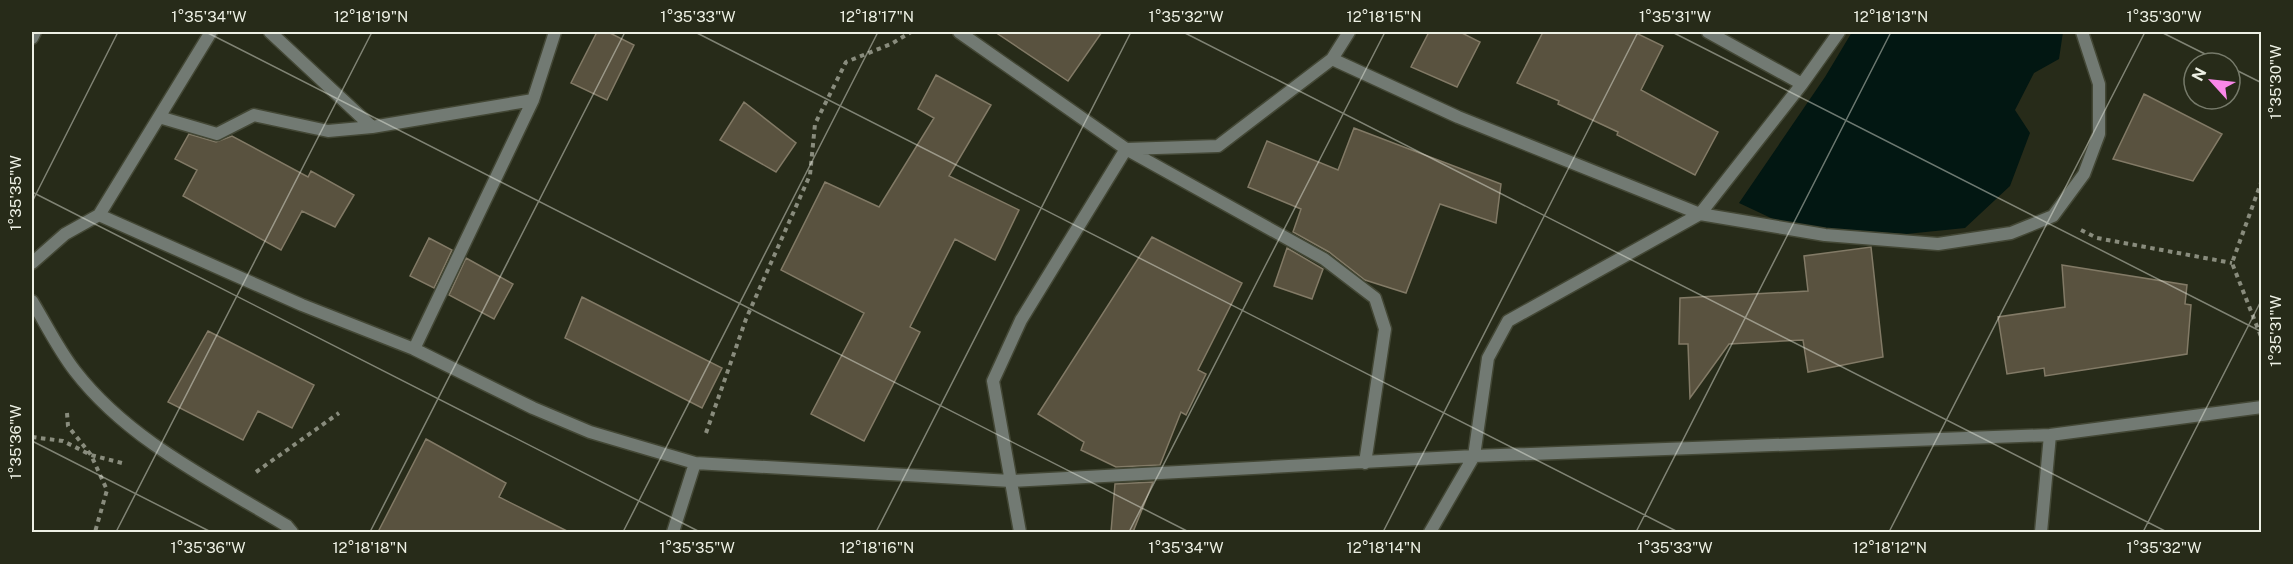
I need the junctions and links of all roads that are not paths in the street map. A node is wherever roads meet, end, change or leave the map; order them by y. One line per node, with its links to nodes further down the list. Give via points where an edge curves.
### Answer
1 (35, 32): 10 (street)
2 (211, 32): 14 (street)
3 (270, 32): 15 (street)
4 (555, 32): 13 (street)
5 (959, 32): 16 (street)
6 (1349, 32): 11 (street)
7 (1708, 32): 12 (street)
8 (1839, 32): 12 (street)
9 (2082, 32): 17 (street, via 2099,84 2099,134 2084,174 2054,216 2012,233 1938,244 1825,235)
10 (32, 38)
11 (1332, 59): 16 (street, via 1218,146); 17 (street, via 1477,125)
12 (1802, 84): 17 (street)
13 (533, 100): 15 (street); 21 (street)
14 (159, 117): 15 (street, via 217,134 254,115 328,131); 18 (street)
15 (372, 127)
16 (1126, 149): 26 (street, via 1324,259 1375,298 1385,329); 27 (street, via 1021,320 993,381)
17 (1700, 214): 24 (street, via 1508,321 1488,358)
18 (99, 215): 19 (street, via 65,234); 21 (street, via 302,305)
19 (32, 263)
20 (32, 301): 28 (street, via 74,370 120,418 165,452)
21 (414, 349): 25 (street, via 590,432)
22 (2262, 407): 23 (street)
23 (2050, 435): 24 (street); 32 (street)
24 (1473, 456): 26 (street); 31 (street)
25 (695, 463): 27 (street); 29 (street)
26 (1365, 463): 27 (street)
27 (1011, 482): 30 (street)
28 (292, 532)
29 (673, 532)
30 (1020, 532)
31 (1430, 532)
32 (2041, 532)

